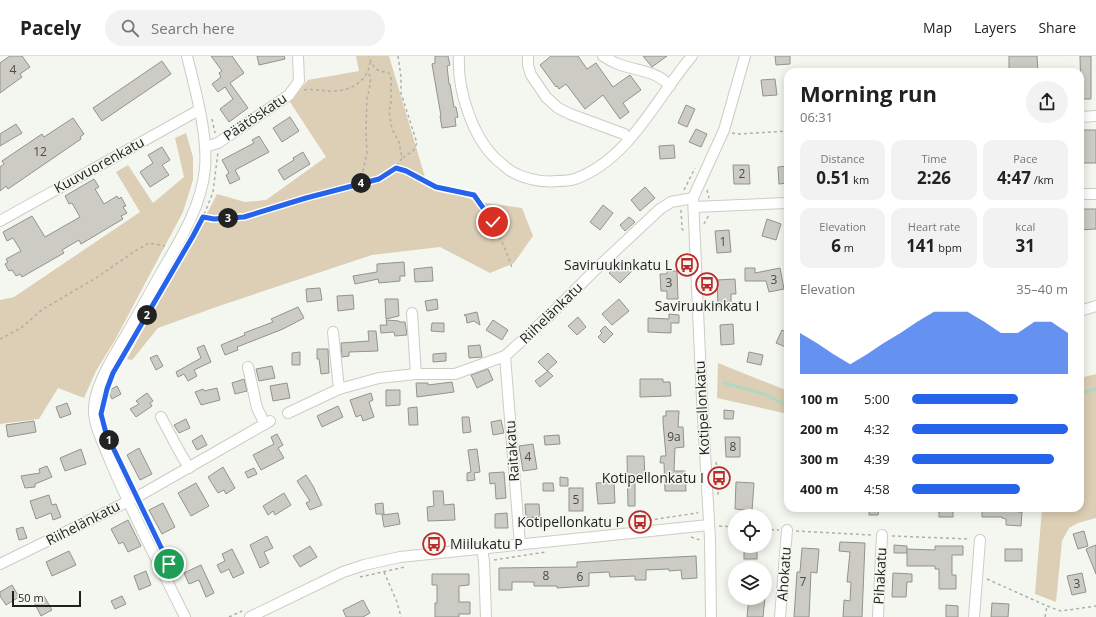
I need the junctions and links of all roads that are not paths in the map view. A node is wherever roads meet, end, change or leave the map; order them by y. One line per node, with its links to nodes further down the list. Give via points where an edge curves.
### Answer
1 (188, 56): 9 (street)
2 (298, 56): 13 (street, Päätöskatu, via 299,81 289,95 218,143)
3 (459, 56): 12 (street, via 462,90 478,136 508,169 547,182 573,179 594,170 611,158)
4 (528, 56): 12 (street, via 531,75 546,97 558,108 624,134)
5 (603, 56): 8 (street, via 618,64 651,72)
6 (692, 56): 8 (street)
7 (744, 56): 16 (street, via 724,130)
8 (670, 86): 12 (street)
9 (199, 110): 13 (street); 18 (street, Kuuvuorenkatu)
10 (1096, 116): 11 (street)
11 (1084, 117)
12 (629, 139)
13 (205, 147): 30 (street, via 205,167 197,204 101,381 96,396 94,411 100,436)
14 (1084, 194): 15 (street)
15 (1096, 194)
16 (693, 203): 17 (street, Riihelänkatu); 23 (street, Riihelänkatu, via 671,202 660,209); 31 (street, Kotipellonkatu, via 702,400)
17 (784, 203)
18 (0, 221)
19 (1096, 306): 20 (street)
20 (1084, 310)
21 (412, 313): 25 (street)
22 (333, 332): 26 (street)
23 (505, 356): 25 (street, Riihelänkatu, via 455,374); 35 (street, Raitakatu)
24 (248, 367): 29 (street, Riihelänkatu, via 257,408 268,423)
25 (416, 374): 26 (street, Riihelänkatu, via 379,378)
26 (339, 390): 27 (street, Riihelänkatu)
27 (288, 413)
28 (161, 417): 29 (street)
29 (189, 468): 30 (street, Riihelänkatu)
30 (127, 501): 37 (street, Riihelänkatu); 38 (street)
31 (712, 525): 35 (street); 41 (street, Kotipellonkatu)
32 (787, 530): 42 (street, Ahokatu)
33 (882, 535): 43 (street, Pihakatu)
34 (980, 540): 44 (street)
35 (520, 545): 36 (street)
36 (482, 549): 39 (street, via 400,557 364,565 343,572); 40 (street)
37 (0, 564)
38 (186, 617)
39 (250, 617)
40 (486, 617)
41 (711, 617)
42 (780, 617)
43 (878, 617)
44 (974, 617)

